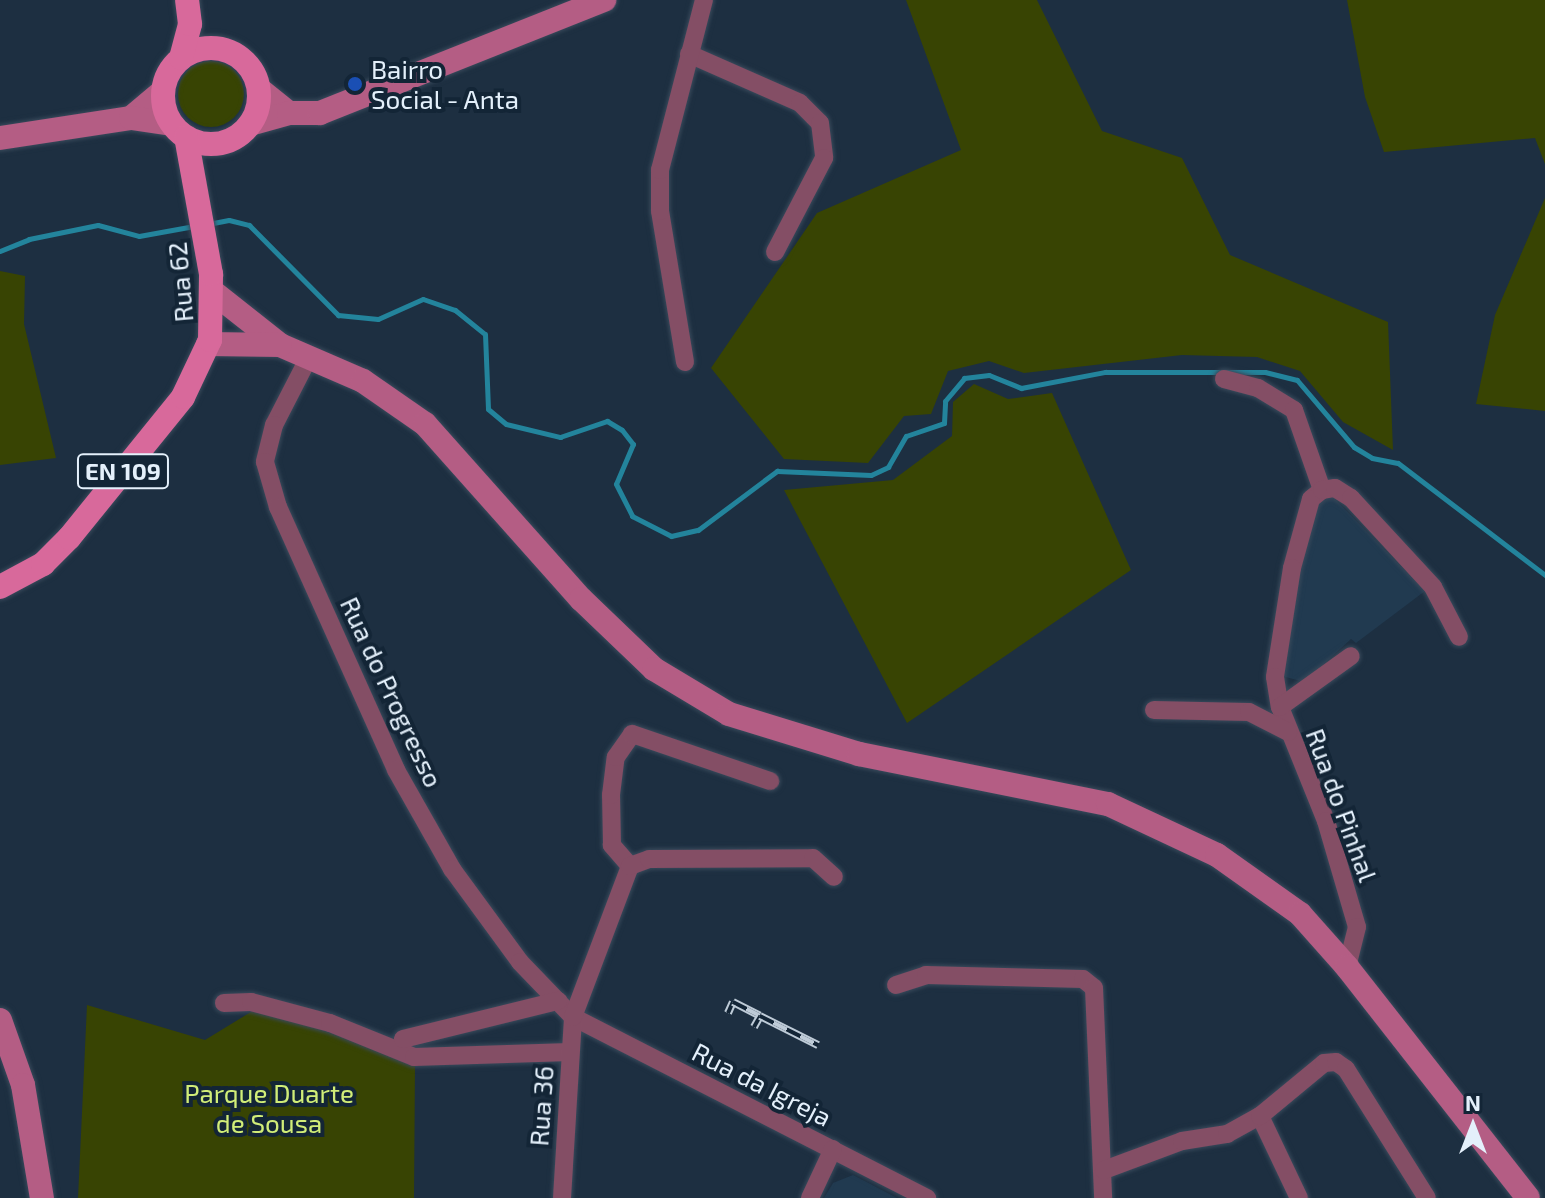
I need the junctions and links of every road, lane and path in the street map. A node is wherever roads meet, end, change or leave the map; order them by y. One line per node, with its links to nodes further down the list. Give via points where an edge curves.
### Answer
1 (604, 0): 9 (street, via 320,113)
2 (704, 0): 5 (street)
3 (188, 12): 4 (main road); 6 (main road)
4 (211, 48): 6 (main road); 7 (main road, via 237,56)
5 (689, 54): 16 (street, via 800,103 820,123 824,158); 21 (street, via 665,137 660,184)
6 (181, 58): 8 (main road)
7 (259, 89): 9 (street); 11 (main road)
8 (163, 91): 10 (street); 12 (main road, EN 109)
9 (289, 113): 11 (street)
10 (131, 118): 12 (street); 13 (street)
11 (250, 124): 14 (main road)
12 (179, 131): 14 (main road); 15 (main road, Rua 62 / EN 109)
13 (0, 138)
14 (216, 144): 15 (main road)
15 (197, 178): 17 (main road, Rua 62 / EN 109)
16 (775, 252)
17 (213, 292): 18 (main road, Rua 62 / EN 109); 19 (street)
18 (208, 344): 19 (street); 24 (main road, Rua 62 / EN 109, via 183,397 69,538 43,564)
19 (280, 345): 20 (street)
20 (309, 357): 33 (street, via 363,381 425,424 581,599 654,669 729,714 859,754 1108,804 1217,855 1300,914); 35 (street, Rua do Progresso, via 274,425 265,462 278,507 403,782 452,869 520,962)
21 (685, 362)
22 (1224, 379): 23 (street, via 1258,388 1294,410)
23 (1322, 490): 25 (street, via 1335,488 1351,498 1433,587); 27 (street, Rua do Pinhal, via 1311,499 1281,613 1275,677)
24 (0, 587)
25 (1459, 637)
26 (1351, 656): 27 (street, Rua do Pinhal)
27 (1280, 707): 29 (street, Rua do Pinhal)
28 (1154, 710): 29 (street, via 1249,712)
29 (1288, 732): 33 (street, Rua do Pinhal, via 1326,821 1357,927)
30 (770, 781): 31 (street, via 632,734 616,757 611,795 612,845)
31 (630, 866): 32 (street, via 649,859 813,858); 37 (street, Rua 36)
32 (834, 877)
33 (1347, 967): 51 (street)
34 (896, 985): 43 (street, via 926,975 1083,979 1094,988)
35 (558, 1001): 37 (street, Rua do Progresso); 39 (street)
36 (224, 1003): 40 (street, via 251,1002 330,1023 414,1057)
37 (573, 1017): 40 (street, Rua 36); 42 (street, Rua da Igreja)
38 (0, 1020): 44 (street, via 23,1085)
39 (403, 1039)
40 (570, 1052): 45 (street, Rua 36)
41 (1260, 1116): 43 (street, via 1227,1134 1170,1144); 49 (street); 50 (street, via 1324,1063 1346,1069)
42 (833, 1149): 46 (street); 47 (street, Rua da Igreja)
43 (1104, 1170): 48 (street)
44 (39, 1193)
45 (562, 1198)
46 (810, 1198)
47 (927, 1198)
48 (1103, 1198)
49 (1299, 1198)
50 (1427, 1198)
51 (1528, 1198)

